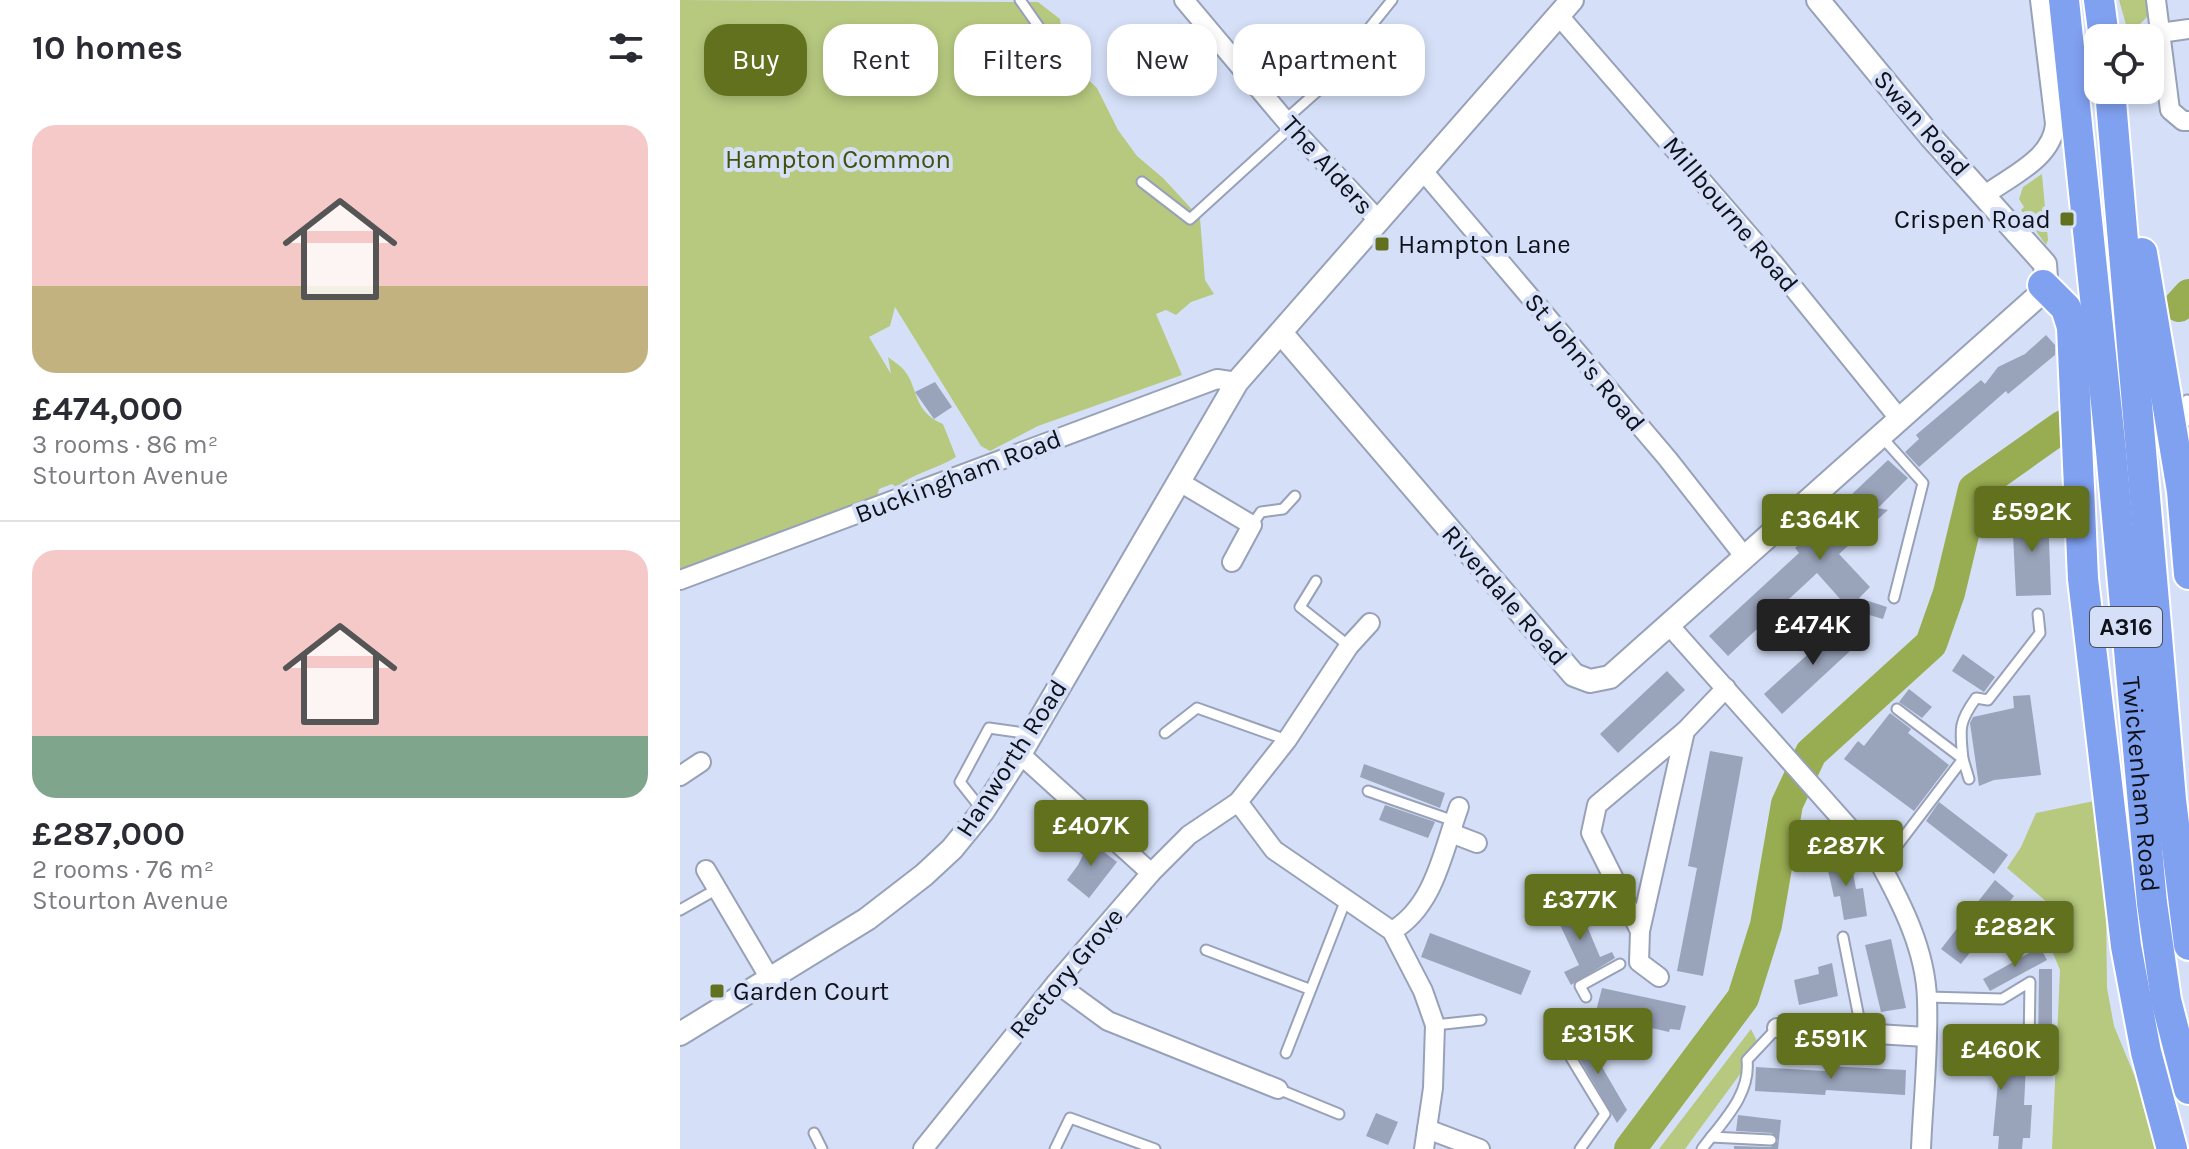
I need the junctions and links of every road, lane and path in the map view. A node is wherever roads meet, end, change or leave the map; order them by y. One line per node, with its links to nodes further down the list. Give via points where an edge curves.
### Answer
1 (1020, 0): 10 (lane)
2 (1184, 0): 19 (street, The Alders)
3 (1392, 0): 19 (lane)
4 (1818, 0): 22 (street, Swan Road)
5 (2040, 0): 22 (street, via 2054,139)
6 (2064, 0): 31 (highway, Twickenham Road / A316)
7 (2099, 0): 11 (highway)
8 (2156, 0): 12 (street)
9 (1566, 8): 20 (street); 28 (street, Millbourne Road)
10 (1037, 24)
11 (2102, 24)
12 (2159, 24)
13 (2189, 29): 14 (street)
14 (2164, 32)
15 (2164, 64): 18 (street, via 2170,110)
16 (2112, 104): 69 (highway, Twickenham Road / A316, via 2171,800)
17 (2113, 104): 37 (highway, via 2182,491)
18 (2189, 121)
19 (1289, 123): 21 (lane, via 1190,219); 23 (street, The Alders)
20 (1423, 171): 23 (street); 35 (street, St John's Road)
21 (1142, 182)
22 (1985, 195): 24 (street, Swan Road, via 2045,264)
23 (1379, 221): 25 (street)
24 (2043, 285): 28 (street, Riverdale Road, via 2038,296); 57 (highway, via 2066,308 2072,327 2083,579)
25 (1282, 334): 26 (street); 43 (street, Riverdale Road, via 1574,675 1590,681 1610,677)
26 (1237, 382): 32 (street, Hanworth Road); 38 (street, Buckingham Road, via 1217,379)
27 (2187, 400): 29 (lane)
28 (1898, 417): 30 (street, Riverdale Road)
29 (2189, 418)
30 (1880, 435): 35 (street, Riverdale Road); 40 (lane, via 1923,483)
31 (2111, 451): 57 (highway); 89 (highway, Twickenham Road / A316, via 2141,804 2166,1000)
32 (1178, 481): 34 (street); 49 (street, Hanworth Road)
33 (1295, 496): 34 (lane, via 1283,509 1261,512)
34 (1252, 525): 36 (street)
35 (1744, 556): 43 (street, Riverdale Road)
36 (1232, 562)
37 (2189, 574)
38 (680, 580)
39 (1316, 581): 44 (lane, via 1300,607)
40 (1894, 598)
41 (2038, 614): 52 (lane, via 2040,633 1988,700 1976,698 1959,725)
42 (1370, 623): 44 (street, Rectory Grove)
43 (1668, 624): 45 (street)
44 (1349, 646): 50 (street, Rectory Grove)
45 (1726, 688): 47 (street); 60 (street)
46 (1897, 709): 52 (lane)
47 (1685, 731): 67 (street); 67 (street, via 1597,805 1592,818 1591,833)
48 (1165, 733): 50 (lane, via 1197,708)
49 (1031, 734): 51 (street, Hanworth Road); 56 (lane, via 989,728 960,782)
50 (1287, 740): 55 (street, Rectory Grove)
51 (1020, 754): 56 (street, Hanworth Road); 62 (street)
52 (1963, 759): 53 (lane); 60 (lane, via 1893,851)
53 (1969, 779)
54 (1368, 791): 58 (lane)
55 (1238, 802): 62 (street, Rectory Grove, via 1189,835); 64 (street, via 1274,850)
56 (983, 811): 73 (street, Hanworth Road, via 952,849 867,919)
57 (2112, 815): 104 (highway, via 2134,1001)
58 (1455, 820): 59 (street); 66 (street, via 1432,883 1411,920)
59 (1477, 843)
60 (1878, 860): 78 (street, via 1906,915)
61 (706, 870): 63 (street)
62 (1151, 873): 75 (street, Rectory Grove)
63 (717, 889): 65 (lane); 73 (street)
64 (1347, 897): 66 (street); 76 (lane)
65 (680, 910)
66 (1392, 931): 80 (street)
67 (1640, 931): 71 (street)
68 (1843, 937): 82 (lane)
69 (2189, 945)
70 (1206, 950): 76 (lane)
71 (1639, 962): 72 (street); 74 (street)
72 (1620, 964): 77 (lane, via 1580,986)
73 (769, 977): 83 (street, Hanworth Road)
74 (1659, 977)
75 (1056, 983): 88 (street, via 1108,1021); 96 (street, Rectory Grove)
76 (1309, 989): 87 (lane)
77 (1586, 997)
78 (1927, 997): 84 (street); 85 (lane, via 2002,999 2030,982)
79 (1481, 1020): 80 (lane)
80 (1435, 1025): 91 (street)
81 (1777, 1028): 82 (street); 93 (lane, via 1747,1060 1745,1089)
82 (1862, 1033): 84 (street)
83 (680, 1034)
84 (1926, 1037): 103 (street)
85 (2029, 1046)
86 (1565, 1048): 101 (lane, via 1605,1114)
87 (1286, 1053)
88 (1278, 1089): 90 (lane)
89 (2189, 1089)
90 (1339, 1114)
91 (1427, 1129): 99 (street); 100 (street)
92 (814, 1133): 95 (lane)
93 (1711, 1137): 94 (lane); 102 (lane)
94 (1771, 1140)
95 (822, 1149)
96 (923, 1149)
97 (1055, 1149): 98 (lane, via 1070,1118)
98 (1155, 1149)
99 (1424, 1149)
100 (1480, 1149)
101 (1580, 1149)
102 (1702, 1149)
103 (1921, 1149)
104 (2172, 1149)

